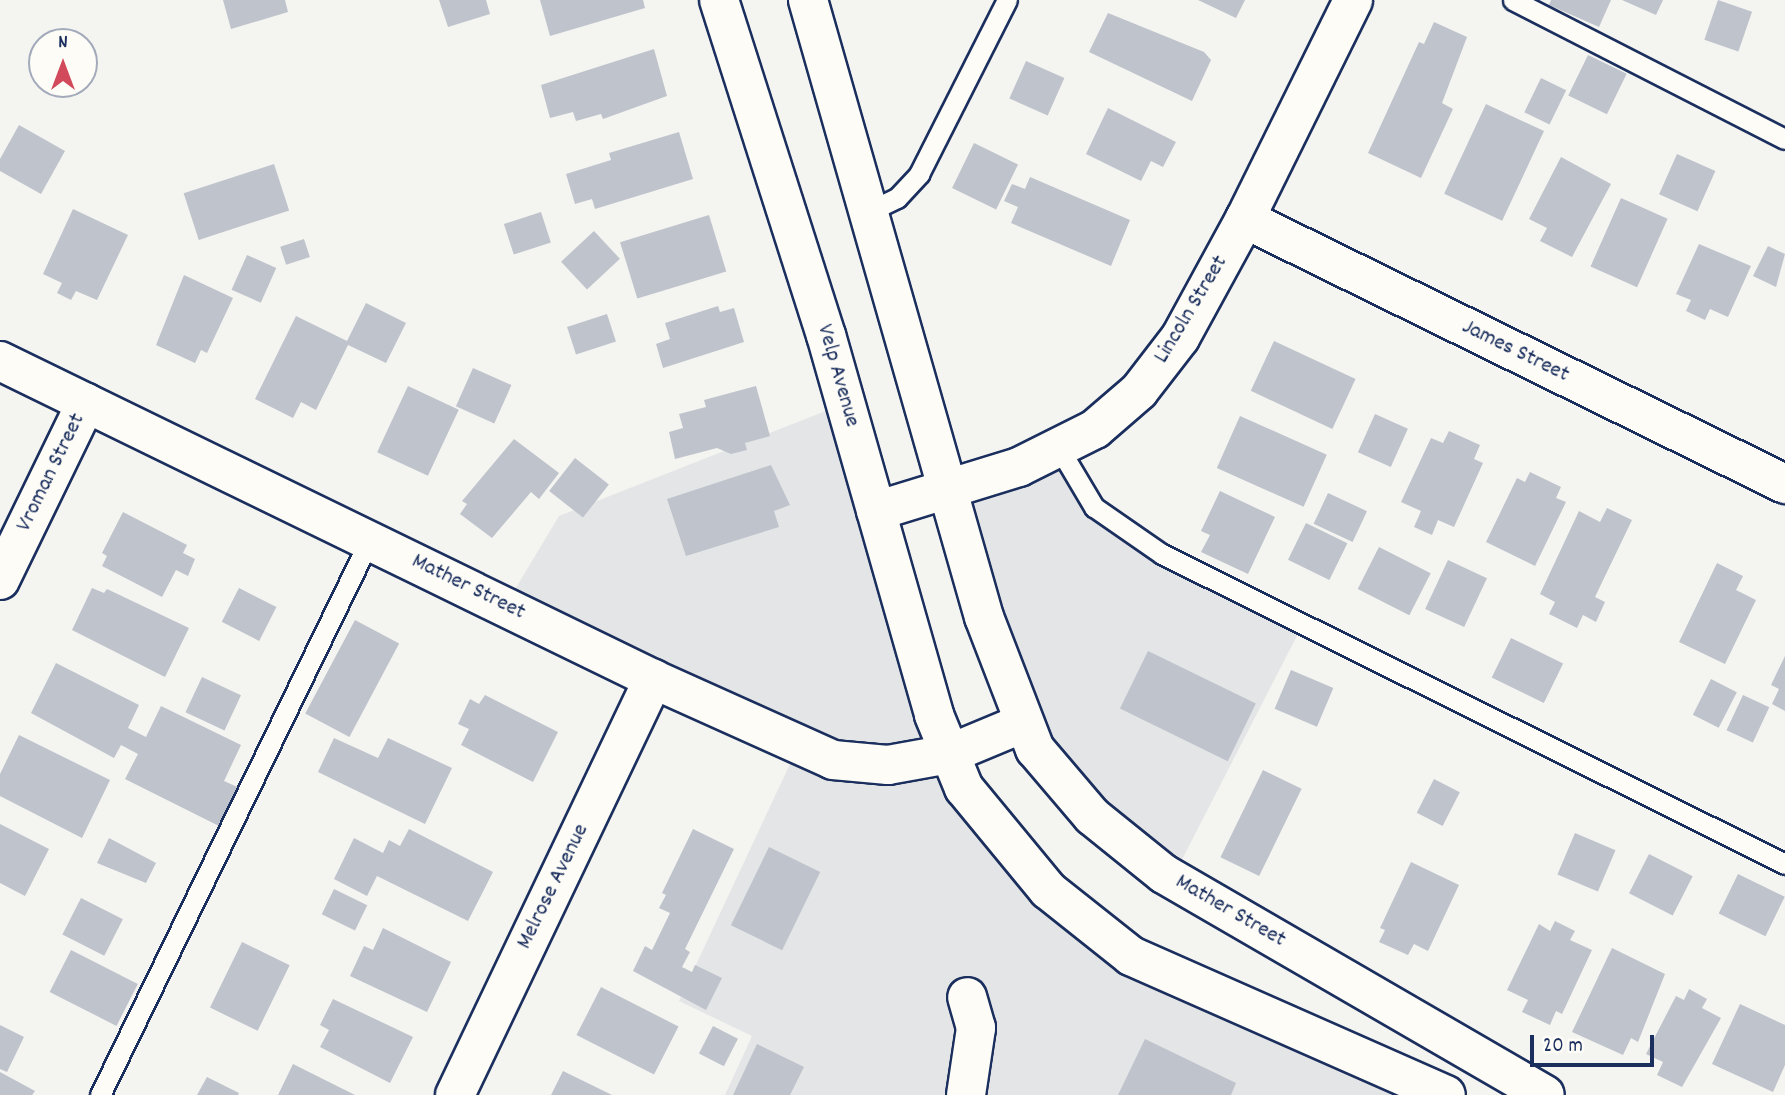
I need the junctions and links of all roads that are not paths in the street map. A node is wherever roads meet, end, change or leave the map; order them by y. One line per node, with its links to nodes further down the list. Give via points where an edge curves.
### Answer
1 (719, 0): 14 (street, Velp Avenue)
2 (808, 0): 7 (street)
3 (1007, 0): 7 (lane, via 919,174 897,198)
4 (1353, 0): 8 (street, Lincoln Street)
5 (1513, 0): 6 (lane)
6 (1785, 139)
7 (870, 211): 13 (street)
8 (1245, 219): 11 (street, Lincoln Street, via 1180,338 1152,375 1120,410); 12 (street, James Street)
9 (0, 361): 10 (street, Mather Street)
10 (86, 403): 15 (street, Mather Street); 16 (street, Vroman Street)
11 (1059, 448): 13 (street, Lincoln Street); 20 (lane, via 1094,506 1163,554)
12 (1785, 484)
13 (948, 488): 14 (street, Lincoln Street); 18 (street)
14 (876, 511): 19 (street, Velp Avenue)
15 (369, 541): 17 (street, Mather Street); 22 (lane)
16 (0, 580)
17 (653, 679): 19 (street, Mather Street, via 833,760 888,765); 23 (street, Melrose Avenue)
18 (1021, 724): 19 (street, Mather Street); 26 (street, Mather Street, via 1061,783 1164,874)
19 (948, 754): 25 (street, via 994,829 1048,890 1131,956)
20 (1785, 864)
21 (967, 997): 24 (street, via 976,1028)
22 (100, 1095)
23 (455, 1095)
24 (966, 1095)
25 (1446, 1095)
26 (1545, 1095)

